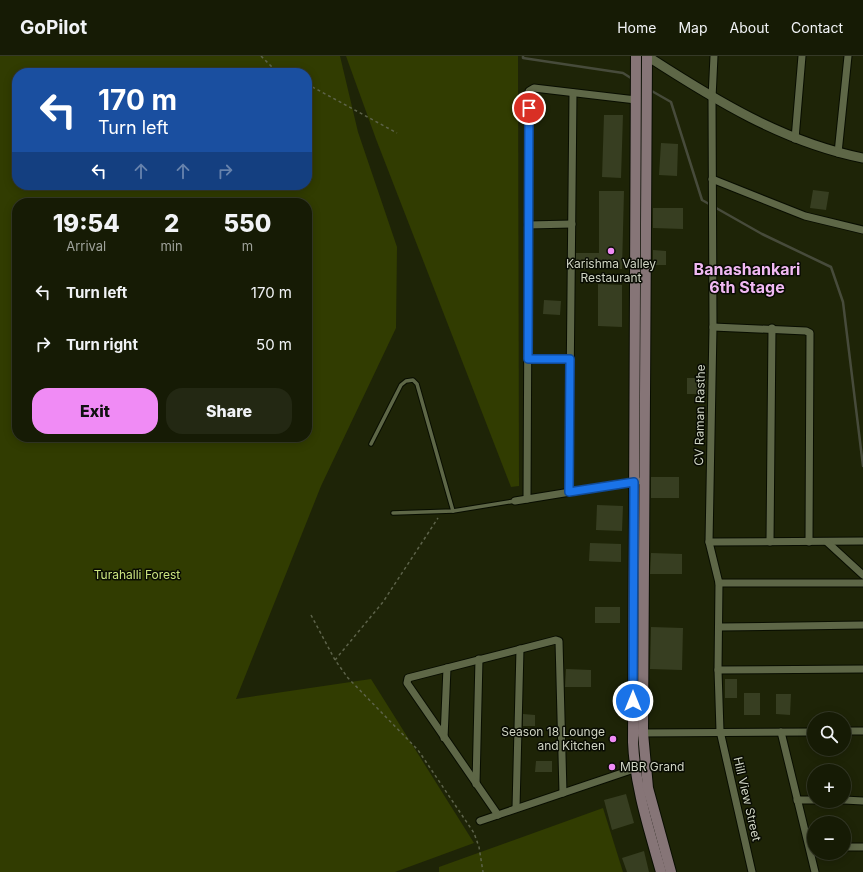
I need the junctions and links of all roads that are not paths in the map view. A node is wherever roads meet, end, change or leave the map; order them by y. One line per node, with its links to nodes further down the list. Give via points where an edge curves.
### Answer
1 (636, 56): 8 (main road)
2 (647, 56): 7 (street); 21 (main road)
3 (714, 56): 7 (street, CV Raman Rasthe)
4 (802, 56): 9 (street)
5 (848, 56): 10 (street)
6 (573, 93): 8 (street); 13 (street); 14 (street, via 534,88 529,91)
7 (712, 98): 9 (street); 12 (street, CV Raman Rasthe)
8 (636, 100): 22 (main road)
9 (795, 139): 10 (street)
10 (838, 153): 11 (street)
11 (863, 158)
12 (712, 179): 15 (street, via 805,216); 16 (street, CV Raman Rasthe)
13 (572, 224): 14 (street); 19 (street)
14 (528, 225): 18 (street)
15 (863, 230)
16 (713, 327): 17 (street); 29 (street, CV Raman Rasthe)
17 (772, 328): 30 (street); 31 (street, via 806,331 810,335)
18 (528, 359): 19 (street); 24 (street)
19 (570, 359): 23 (street)
20 (371, 444): 26 (lane, via 401,385 413,380 417,384)
21 (644, 481): 22 (street); 48 (main road)
22 (634, 482): 23 (street); 48 (main road)
23 (569, 492): 24 (street)
24 (527, 499): 25 (street)
25 (515, 501): 26 (lane)
26 (453, 511): 27 (lane)
27 (393, 513)
28 (863, 541): 32 (street)
29 (709, 542): 30 (street); 34 (street, CV Raman Rasthe)
30 (770, 542): 31 (street)
31 (809, 542): 32 (street)
32 (827, 542): 33 (street)
33 (863, 575)
34 (719, 583): 35 (street); 37 (street, CV Raman Rasthe)
35 (863, 583)
36 (863, 625): 37 (street)
37 (720, 627): 42 (street, CV Raman Rasthe)
38 (520, 649): 39 (street); 52 (street, via 556,640 560,642); 57 (street)
39 (479, 659): 40 (street); 51 (street)
40 (447, 668): 49 (street); 49 (street, via 408,678 406,681)
41 (863, 669): 42 (street)
42 (718, 670): 43 (street, CV Raman Rasthe)
43 (720, 731): 46 (street); 48 (street); 66 (street, Hill View Street)
44 (851, 731): 45 (street)
45 (863, 731)
46 (781, 732): 47 (street); 53 (street)
47 (807, 732)
48 (638, 733): 50 (main road); 65 (main road, via 648,788)
49 (444, 738): 51 (street)
50 (634, 769): 52 (street); 64 (main road)
51 (476, 784): 58 (street)
52 (563, 793): 57 (street)
53 (797, 800): 54 (street); 60 (street)
54 (807, 800)
55 (851, 800): 56 (street)
56 (863, 800)
57 (516, 808): 58 (street)
58 (498, 815): 59 (street)
59 (480, 821)
60 (807, 834)
61 (851, 847): 62 (street)
62 (863, 847)
63 (813, 860): 67 (street)
64 (661, 872)
65 (671, 872)
66 (752, 872)
67 (815, 872)

